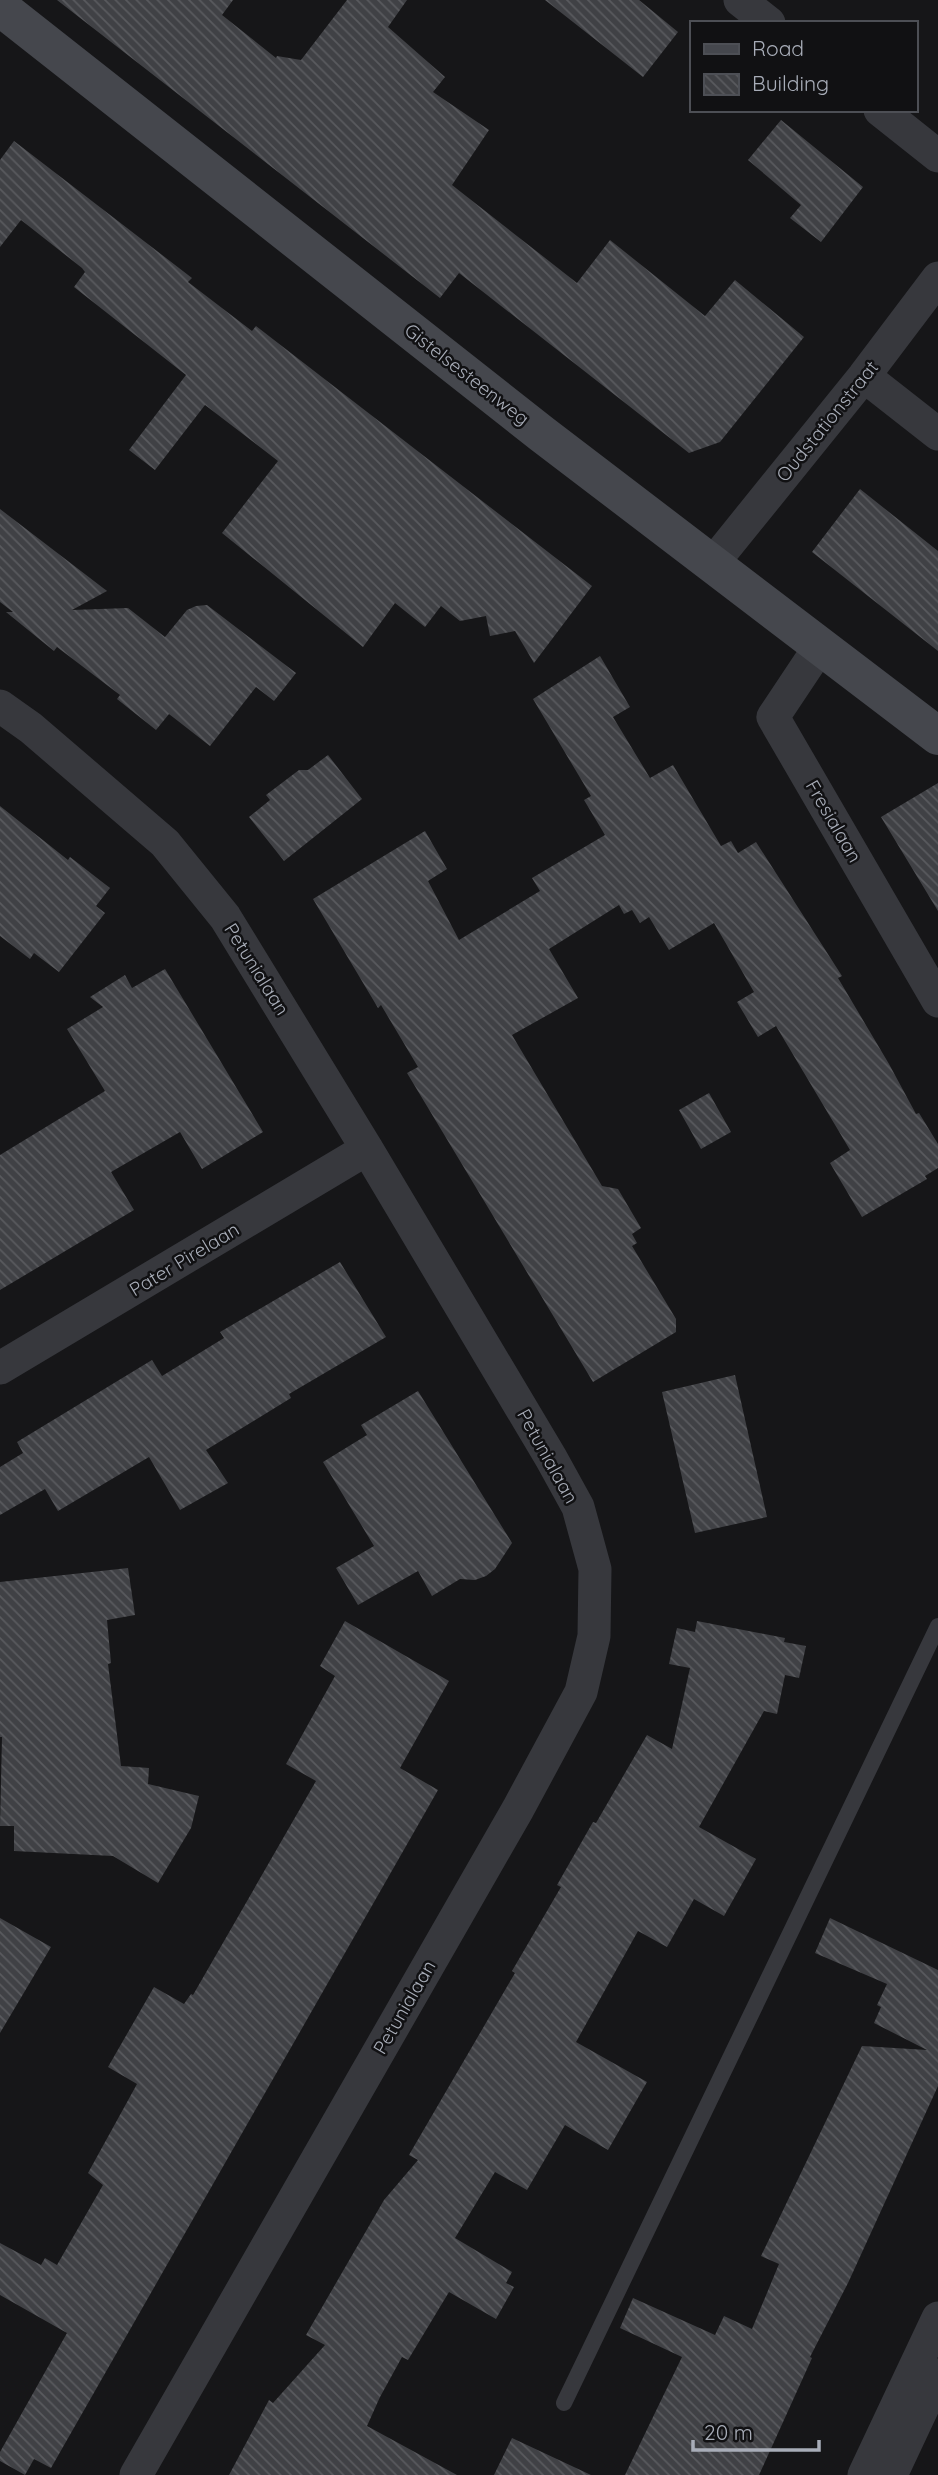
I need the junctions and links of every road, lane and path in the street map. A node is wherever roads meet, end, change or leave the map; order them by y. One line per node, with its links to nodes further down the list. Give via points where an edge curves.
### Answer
1 (740, 0): 3 (street)
2 (0, 7): 9 (main road, Gistelsesteenweg)
3 (766, 21)
4 (883, 112): 5 (street)
5 (938, 156)
6 (938, 278): 7 (street, Oudstationstraat)
7 (864, 376): 8 (street); 9 (street, Oudstationstraat)
8 (938, 434)
9 (713, 563): 10 (main road, Gistelsesteenweg)
10 (821, 645): 12 (main road, Gistelsesteenweg); 13 (street, Fresialaan, via 773,716)
11 (0, 706): 14 (street, Petunialaan, via 165,843 225,917)
12 (938, 736)
13 (938, 1001)
14 (367, 1149): 15 (street, Pater Pirelaan); 20 (street, Petunialaan, via 578,1507 595,1569 594,1636 581,1692 518,1809)
15 (0, 1368)
16 (938, 1626): 19 (lane)
17 (938, 2318): 21 (street)
18 (938, 2375): 22 (street)
19 (564, 2403)
20 (136, 2475)
21 (864, 2475)
22 (891, 2475)

